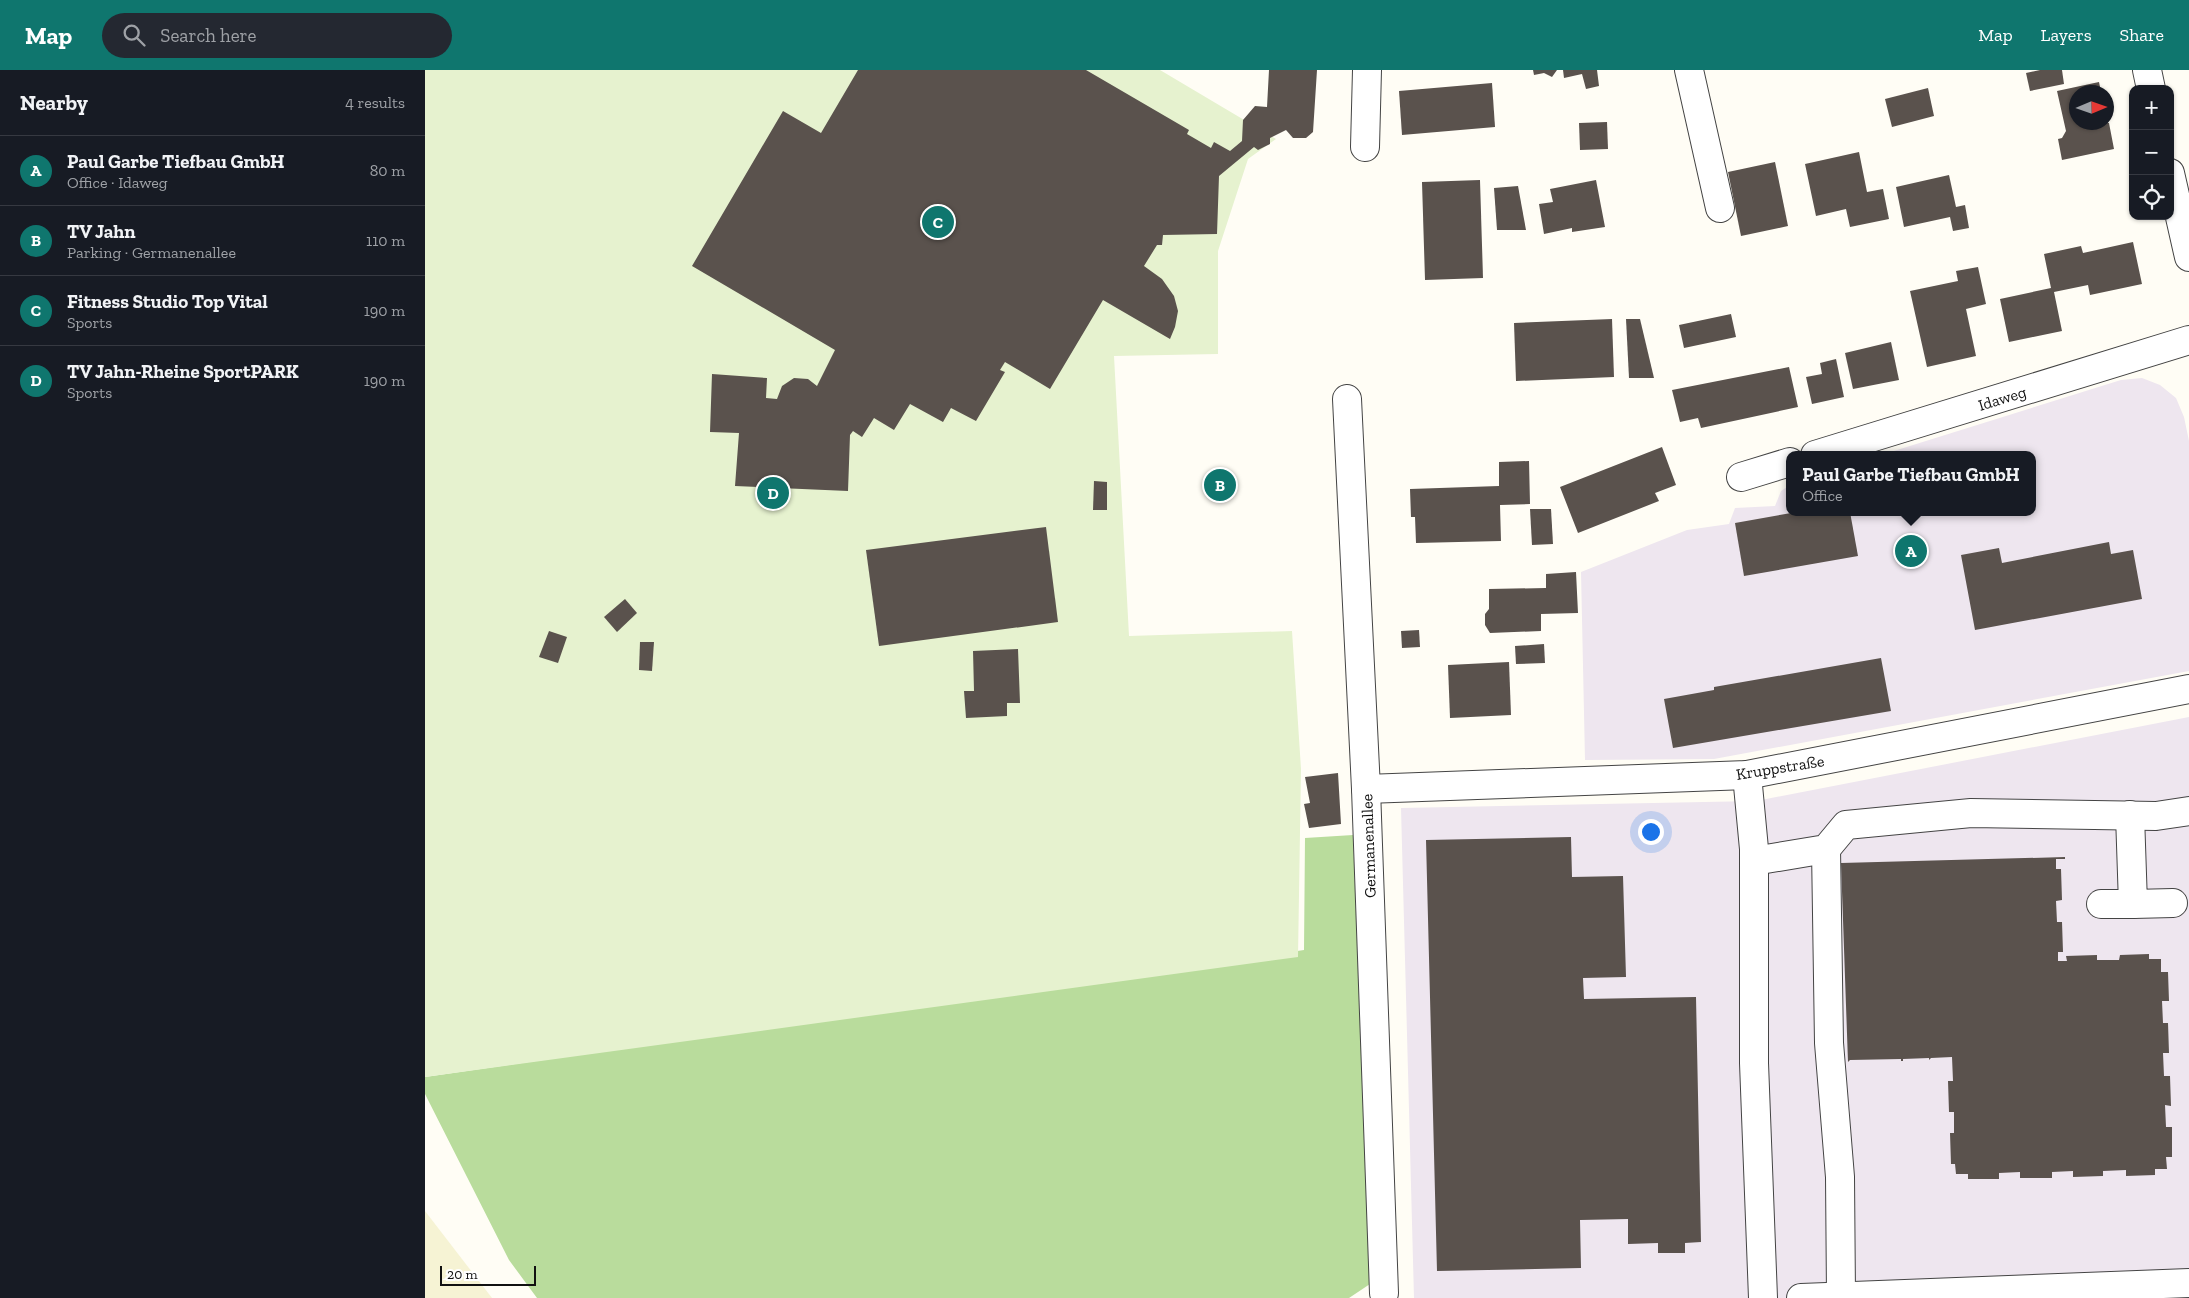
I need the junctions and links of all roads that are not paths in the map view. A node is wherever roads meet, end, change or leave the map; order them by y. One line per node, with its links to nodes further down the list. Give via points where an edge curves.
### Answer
1 (1367, 70): 5 (street)
2 (1689, 70): 7 (street)
3 (2147, 70): 4 (street)
4 (2150, 85)
5 (1365, 147)
6 (2170, 175): 8 (street)
7 (1720, 208)
8 (2189, 257)
9 (2189, 340): 11 (street, Idaweg)
10 (1347, 399): 16 (street, Germanenallee)
11 (1828, 451)
12 (1786, 463): 13 (street)
13 (1741, 477)
14 (2189, 689): 15 (street, Kruppstraße)
15 (1747, 775): 16 (street, Kruppstraße); 20 (street)
16 (1365, 790): 25 (street, Germanenallee)
17 (2189, 812): 18 (street)
18 (2130, 815): 19 (street, via 1971,814 1846,825); 23 (street)
19 (1826, 849): 20 (street); 26 (street, via 1829,1043 1840,1177)
20 (1754, 861): 27 (street, via 1754,1063)
21 (2173, 903): 23 (street)
22 (2101, 904): 23 (street)
23 (2133, 904)
24 (2189, 1283): 26 (street)
25 (1384, 1293)
26 (1841, 1296): 28 (street)
27 (1763, 1298)
28 (1801, 1298)

